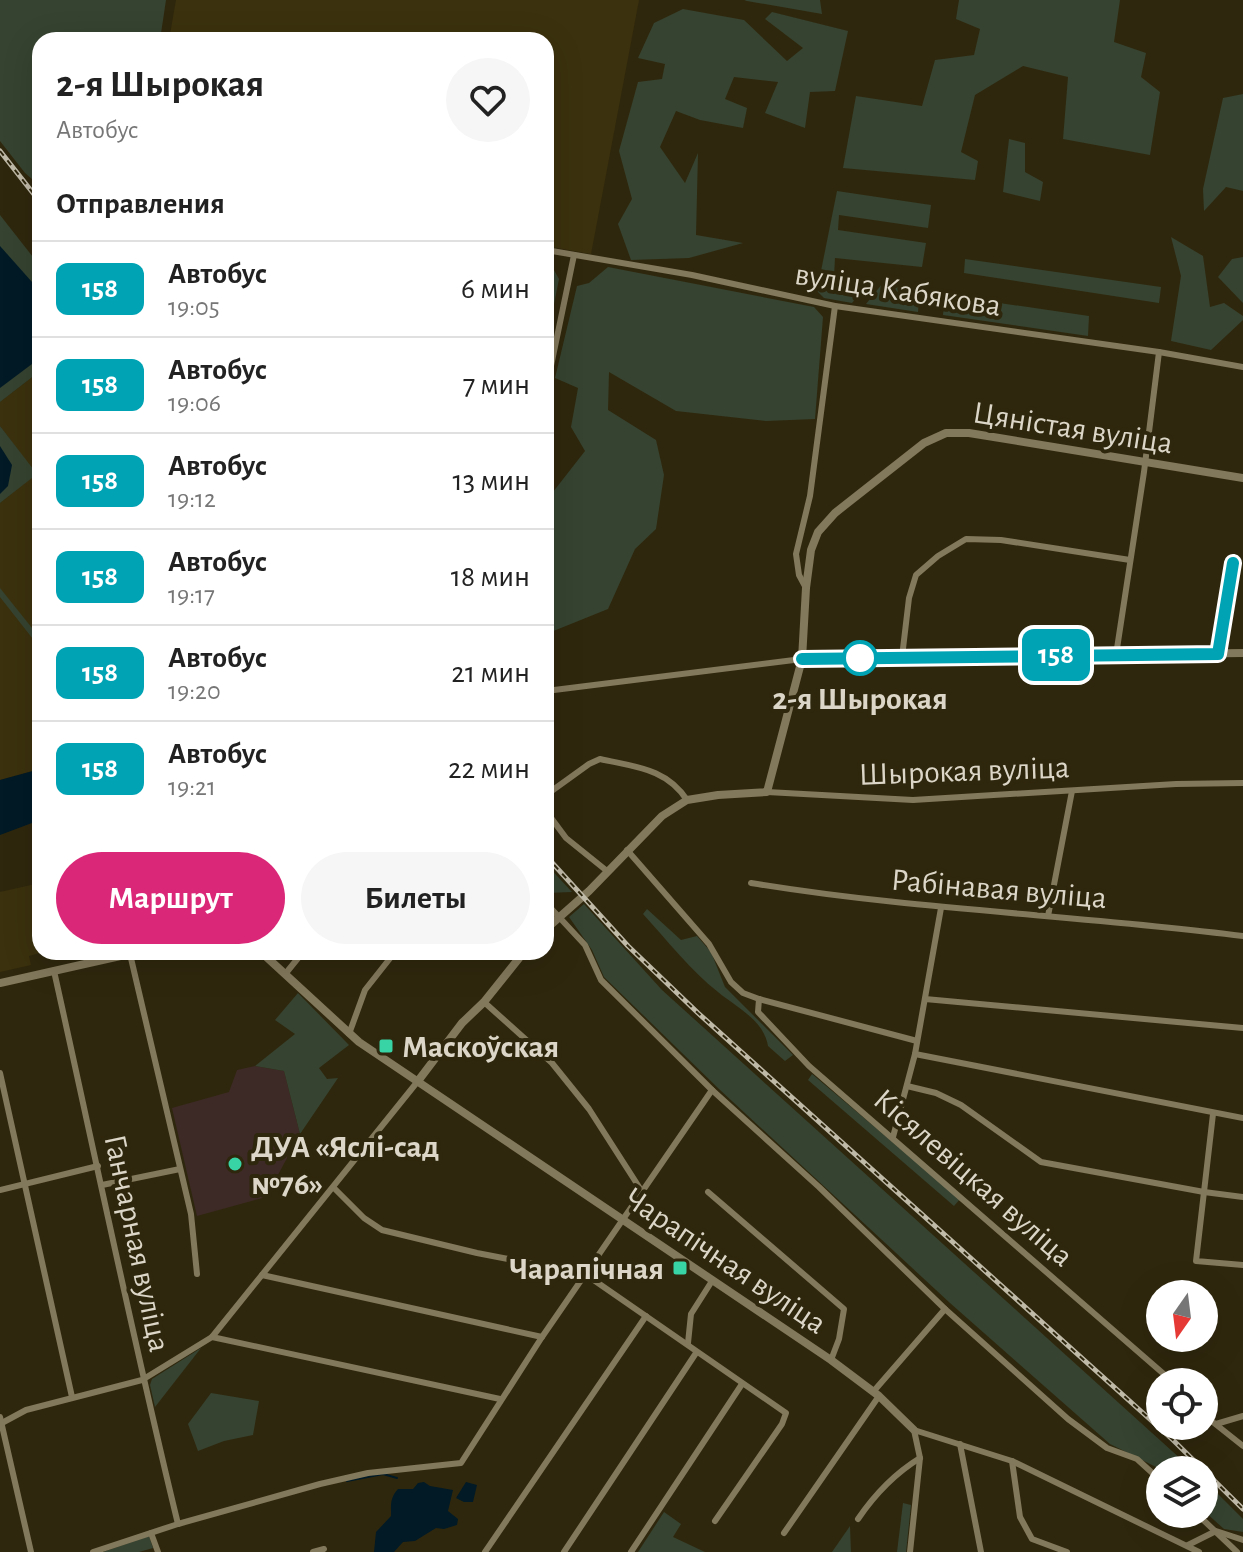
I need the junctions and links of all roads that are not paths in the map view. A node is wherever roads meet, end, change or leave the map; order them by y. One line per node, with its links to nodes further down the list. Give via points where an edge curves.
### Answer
1 (554, 251): 2 (street, вуліца Кабякова)
2 (574, 255): 3 (street, вуліца Кабякова); 4 (street)
3 (835, 306): 5 (street, вуліца Кабякова); 11 (street, via 810,496 796,554)
4 (554, 351)
5 (1159, 352): 6 (street, вуліца Кабякова); 7 (street)
6 (1243, 367)
7 (1145, 462): 8 (street, Цяністая вуліца); 9 (street); 11 (street, Цяністая вуліца, via 969,433 940,435 907,455 823,524 811,550)
8 (1243, 478)
9 (1130, 560): 14 (street); 15 (street, via 966,539 916,575)
10 (1233, 563): 13 (street)
11 (806, 588): 16 (street, Цяністая вуліца)
12 (1243, 653): 13 (street)
13 (1218, 654): 14 (street)
14 (1116, 655): 15 (street)
15 (902, 657): 16 (street)
16 (802, 659): 17 (street); 21 (street, Цяністая вуліца)
17 (554, 690)
18 (1243, 783): 20 (street, Шырокая вуліца)
19 (554, 789): 22 (street, via 600,759 668,778)
20 (1072, 791): 21 (street, Шырокая вуліца, via 913,800); 29 (street)
21 (767, 792): 22 (street, Шырокая вуліца)
22 (687, 800): 24 (street, Шырокая вуліца)
23 (554, 822): 25 (street)
24 (627, 850): 25 (street, Шырокая вуліца); 42 (street, via 709,944 731,982)
25 (607, 871): 30 (street, Шырокая вуліца)
26 (751, 883): 27 (street, Рабінавая вуліца)
27 (941, 908): 29 (street, Рабінавая вуліца); 43 (street)
28 (554, 912): 30 (street)
29 (1048, 916): 32 (street, Рабінавая вуліца)
30 (559, 917): 31 (street, Шырокая вуліца); 52 (street, via 585,945 601,980)
31 (554, 922)
32 (1243, 936)
33 (103, 960): 39 (street)
34 (135, 960): 57 (street)
35 (271, 960): 40 (street, Чарапічная вуліца)
36 (297, 960): 40 (street)
37 (389, 960): 46 (street, via 365,990)
38 (518, 960): 44 (street)
39 (54, 971): 41 (street); 56 (street, Ганчарная вуліца)
40 (286, 973): 46 (street, Чарапічная вуліца)
41 (0, 983)
42 (759, 999): 47 (street); 55 (street, Кісялевіцкая вуліца, via 758,1012 809,1066)
43 (925, 999): 45 (street); 47 (street)
44 (484, 1002): 50 (street); 62 (street, via 552,1063)
45 (1243, 1028)
46 (349, 1034): 50 (street, Чарапічная вуліца)
47 (917, 1041): 48 (street)
48 (915, 1054): 51 (street); 53 (street)
49 (0, 1073): 58 (street)
50 (418, 1081): 60 (street); 66 (street, Чарапічная вуліца)
51 (907, 1086): 55 (street); 64 (street, via 961,1105 1041,1162)
52 (712, 1090): 62 (street); 72 (street)
53 (1213, 1114): 54 (street); 64 (street)
54 (1243, 1118)
55 (893, 1137): 79 (street, Кісялевіцкая вуліца)
56 (98, 1166): 58 (street); 59 (street, Ганчарная вуліца)
57 (180, 1169): 59 (street); 68 (street)
58 (24, 1184): 61 (street); 83 (street)
59 (102, 1185): 80 (street, Ганчарная вуліца)
60 (334, 1188): 69 (street, via 382,1230); 70 (street)
61 (0, 1190)
62 (641, 1190): 66 (street)
63 (708, 1192): 78 (street, via 844,1309)
64 (1204, 1192): 65 (street); 67 (street, via 1196,1261)
65 (1243, 1197)
66 (622, 1219): 69 (street); 71 (street, Чарапічная вуліца)
67 (1243, 1265)
68 (197, 1274)
69 (585, 1274): 73 (street); 75 (street)
70 (262, 1275): 74 (street); 75 (street)
71 (712, 1281): 76 (street, via 691,1314); 78 (street, Чарапічная вуліца)
72 (945, 1309): 82 (street); 94 (street, via 1068,1419 1107,1448)
73 (646, 1316): 76 (street); 109 (street)
74 (212, 1337): 80 (street); 84 (street)
75 (542, 1337): 84 (street)
76 (688, 1343): 77 (street)
77 (696, 1353): 81 (street); 110 (street)
78 (831, 1360): 82 (street, Чарапічная вуліца)
79 (1157, 1368)
80 (142, 1380): 83 (street); 97 (street, Ганчарная вуліца)
81 (742, 1384): 96 (street, via 786,1413); 111 (street)
82 (876, 1394): 89 (street, Чарапічная вуліца); 101 (street)
83 (72, 1397): 86 (street)
84 (500, 1399): 97 (street, via 461,1463 368,1473)
85 (1243, 1416): 87 (street)
86 (0, 1421): 105 (street)
87 (1218, 1423)
88 (1218, 1426): 91 (street)
89 (914, 1430): 90 (street, Чарапічная вуліца); 92 (street)
90 (960, 1444): 93 (street, Чарапічная вуліца); 113 (street)
91 (1243, 1446)
92 (920, 1458): 95 (street, via 901,1469); 112 (street)
93 (1012, 1461): 103 (street, Чарапічная вуліца); 114 (street, via 1020,1517 1032,1539)
94 (1146, 1467)
95 (858, 1519)
96 (715, 1521)
97 (178, 1524): 100 (street)
98 (1213, 1528): 99 (street)
99 (1216, 1531): 102 (street); 103 (street); 116 (street)
100 (151, 1533): 106 (street); 107 (street)
101 (784, 1533)
102 (1243, 1540)
103 (1188, 1545): 115 (street, Чарапічная вуліца)
104 (324, 1549): 108 (street)
105 (31, 1552)
106 (93, 1552)
107 (158, 1552)
108 (313, 1552)
109 (485, 1552)
110 (564, 1552)
111 (631, 1552)
112 (910, 1552)
113 (981, 1552)
114 (1067, 1552)
115 (1199, 1552)
116 (1237, 1552)

